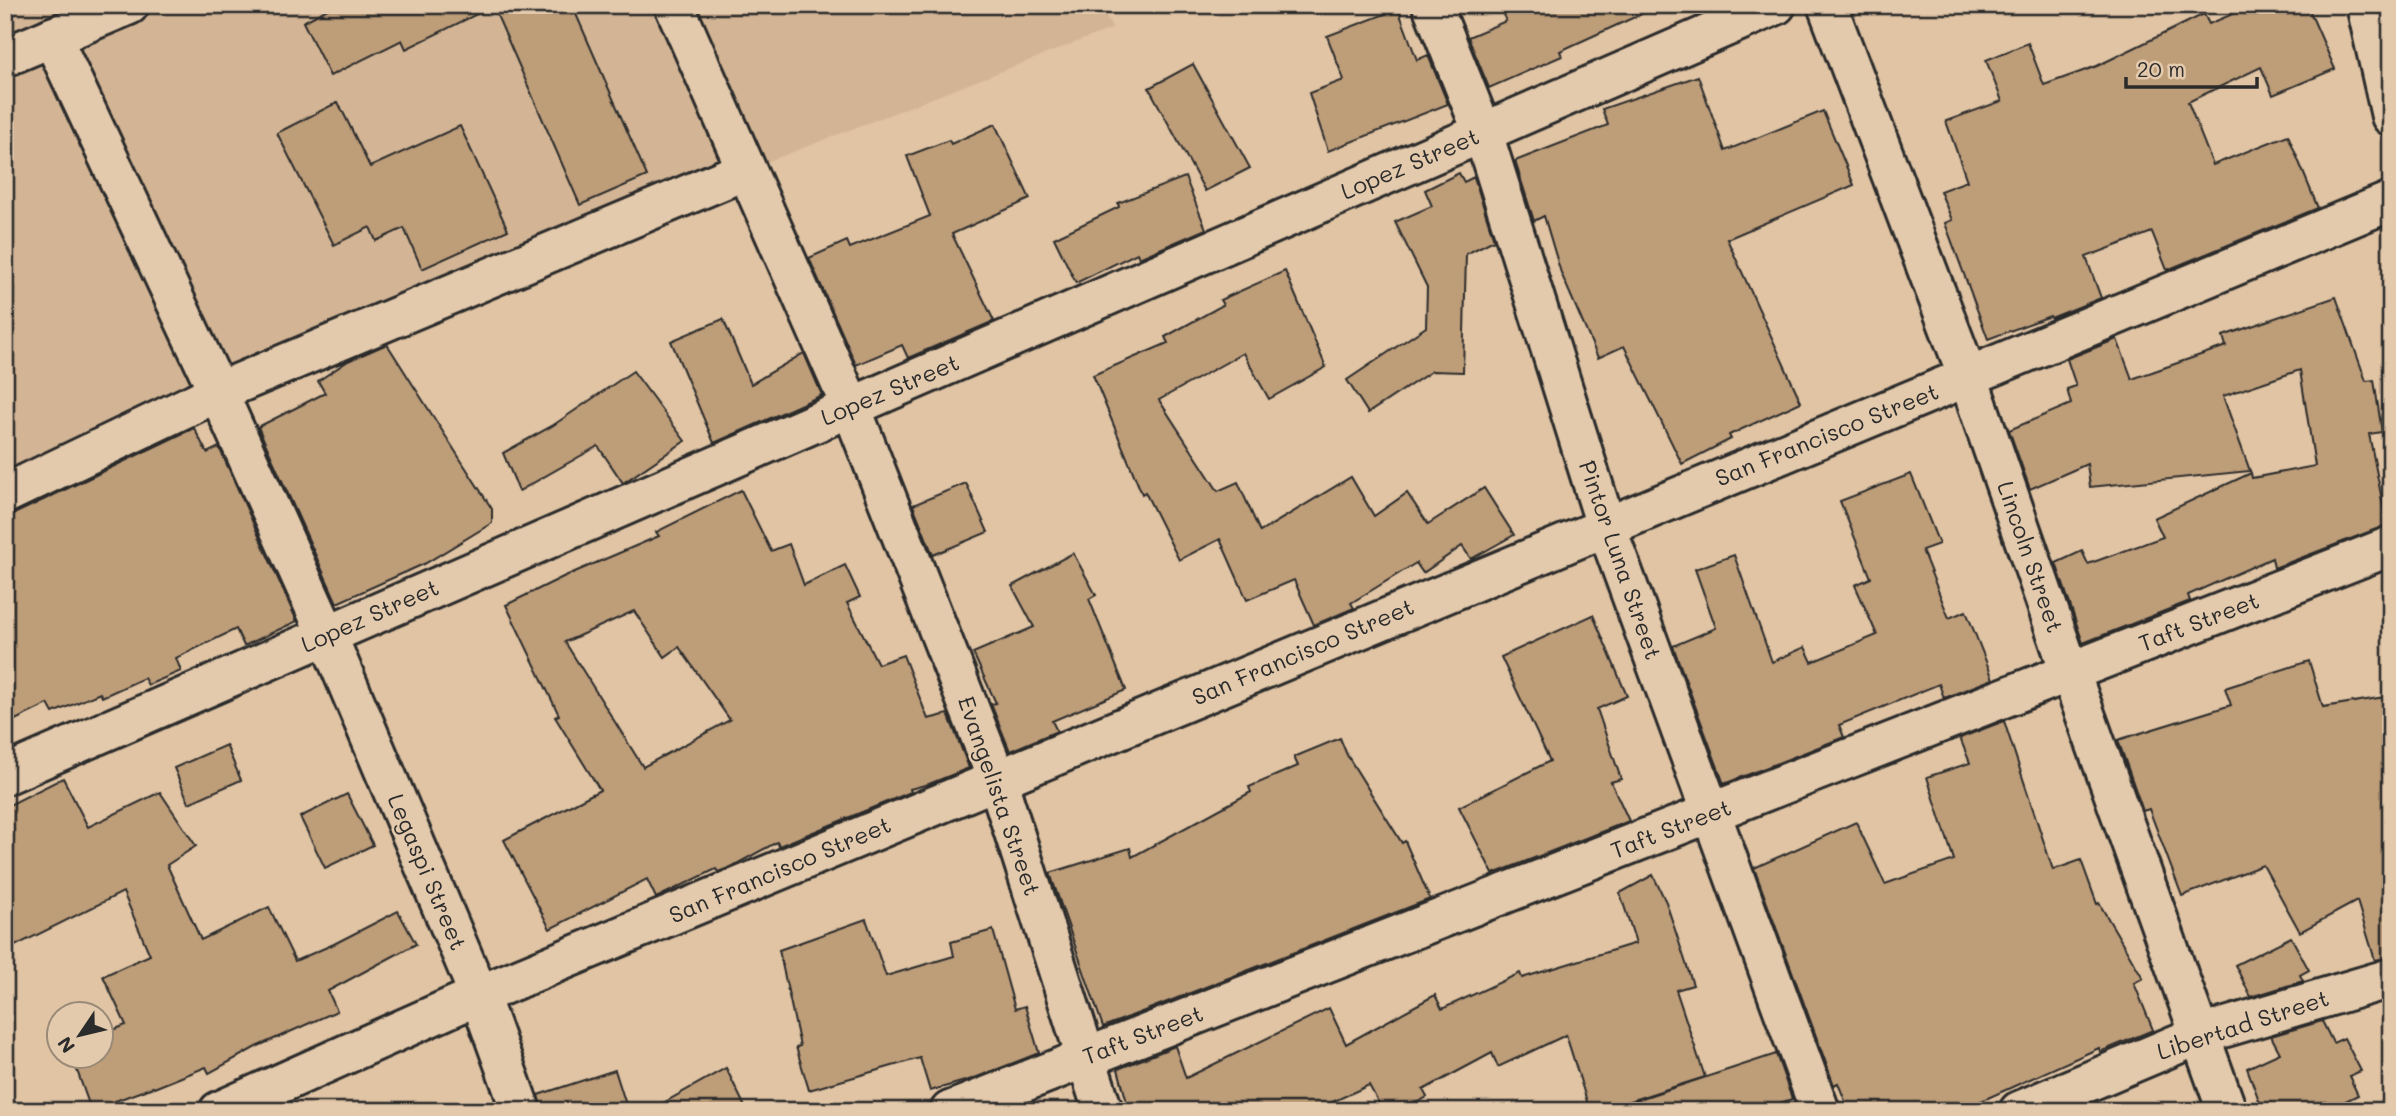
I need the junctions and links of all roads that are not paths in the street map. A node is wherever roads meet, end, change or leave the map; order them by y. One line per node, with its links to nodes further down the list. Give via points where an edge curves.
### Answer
1 (129, 5): 7 (street)
2 (674, 5): 11 (street, Evangelista Street)
3 (1432, 5): 10 (street, Pintor Luna Street)
4 (1776, 5): 10 (street, Lopez Street)
5 (1827, 5): 13 (street, Lincoln Street)
6 (2366, 5): 9 (street)
7 (52, 37): 8 (street); 14 (street, Legaspi Street)
8 (5, 57)
9 (2391, 116)
10 (1483, 132): 15 (street, Lopez Street); 17 (street, Pintor Luna Street)
11 (746, 170): 14 (street); 15 (street, Evangelista Street)
12 (2391, 201): 13 (street, San Francisco Street)
13 (1968, 377): 17 (street, San Francisco Street); 20 (street, Lincoln Street)
14 (218, 392): 16 (street); 19 (street, Legaspi Street)
15 (851, 407): 19 (street, Lopez Street); 22 (street, Evangelista Street)
16 (5, 494)
17 (1606, 526): 22 (street, San Francisco Street); 23 (street, Pintor Luna Street)
18 (2391, 546): 20 (street, Taft Street)
19 (327, 635): 21 (street, Lopez Street); 25 (street, Legaspi Street)
20 (2070, 672): 23 (street, Taft Street); 26 (street, Lincoln Street)
21 (5, 775)
22 (997, 779): 25 (street, San Francisco Street); 27 (street, Evangelista Street)
23 (1710, 813): 27 (street, Taft Street); 32 (street, Pintor Luna Street)
24 (2391, 978): 26 (street, Libertad Street)
25 (479, 995): 28 (street, San Francisco Street); 29 (street, Legaspi Street)
26 (2199, 1035): 33 (street, Libertad Street); 34 (street, Lincoln Street)
27 (1086, 1058): 30 (street, Taft Street); 31 (street, Evangelista Street)
28 (219, 1111)
29 (521, 1111)
30 (950, 1111)
31 (1103, 1111)
32 (1820, 1111)
33 (2019, 1111)
34 (2227, 1111)

